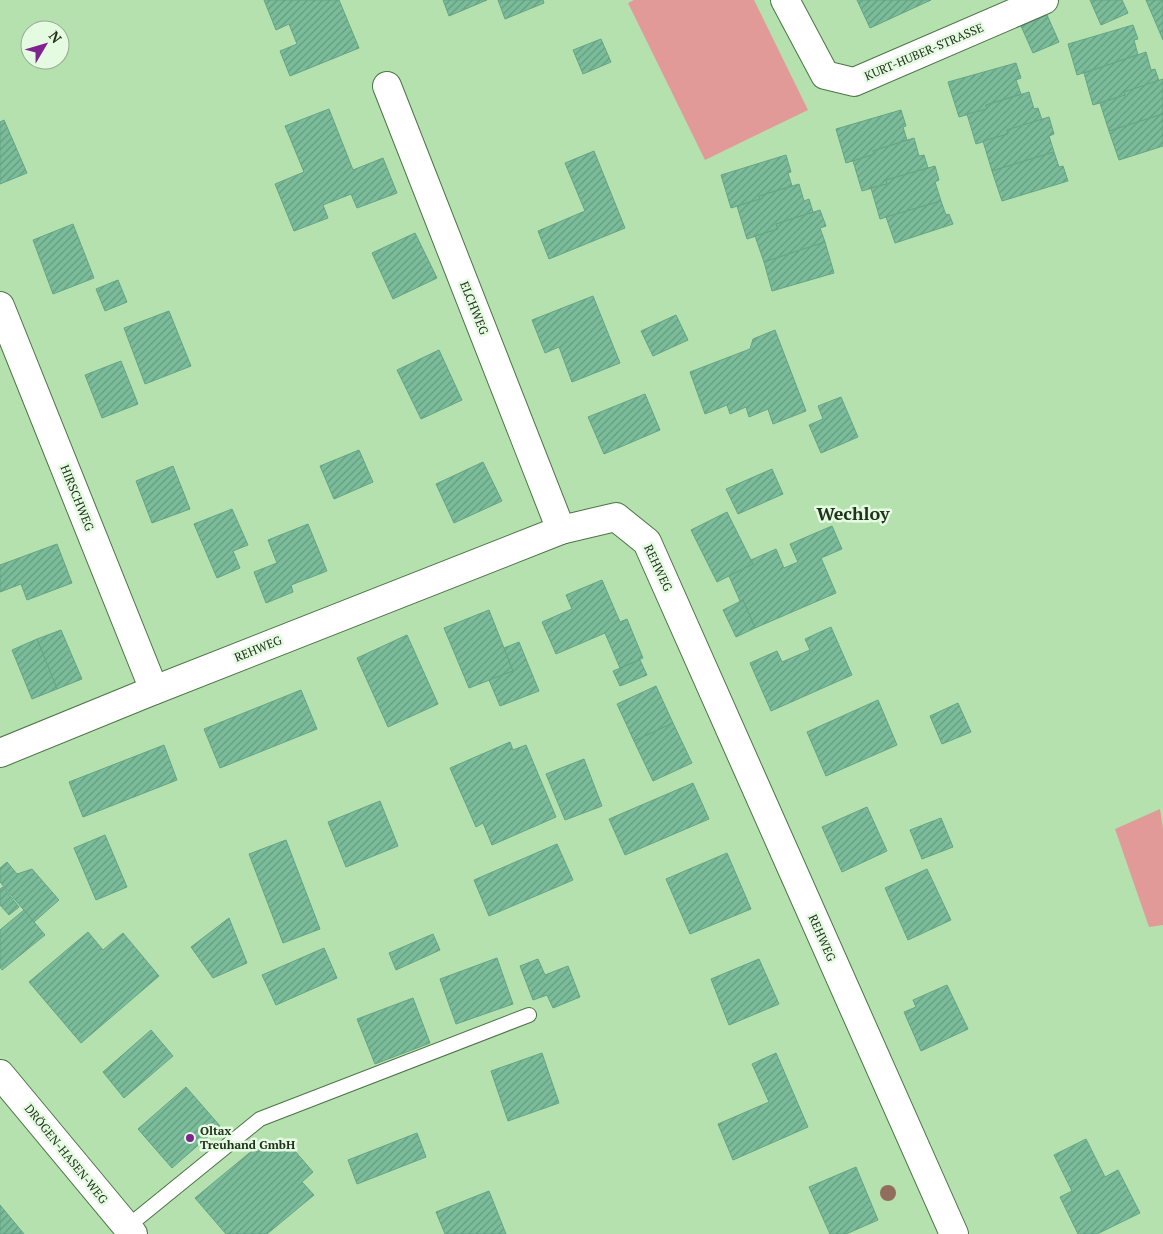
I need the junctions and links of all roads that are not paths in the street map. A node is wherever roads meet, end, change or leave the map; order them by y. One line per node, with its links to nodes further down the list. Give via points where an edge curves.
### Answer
1 (786, 0): 2 (street, KURT-HUBER-STRASSE, via 825,75 854,82)
2 (1044, 0)
3 (387, 86): 5 (street, ELCHWEG)
4 (0, 306): 6 (street, HIRSCHWEG)
5 (561, 530): 6 (street, REHWEG); 11 (street, REHWEG, via 616,517 646,542)
6 (154, 690): 7 (street, REHWEG)
7 (0, 753)
8 (529, 1015): 10 (lane, via 260,1119)
9 (0, 1074): 10 (street, DRÖGEN-HASEN-WEG)
10 (130, 1231)
11 (954, 1234)

